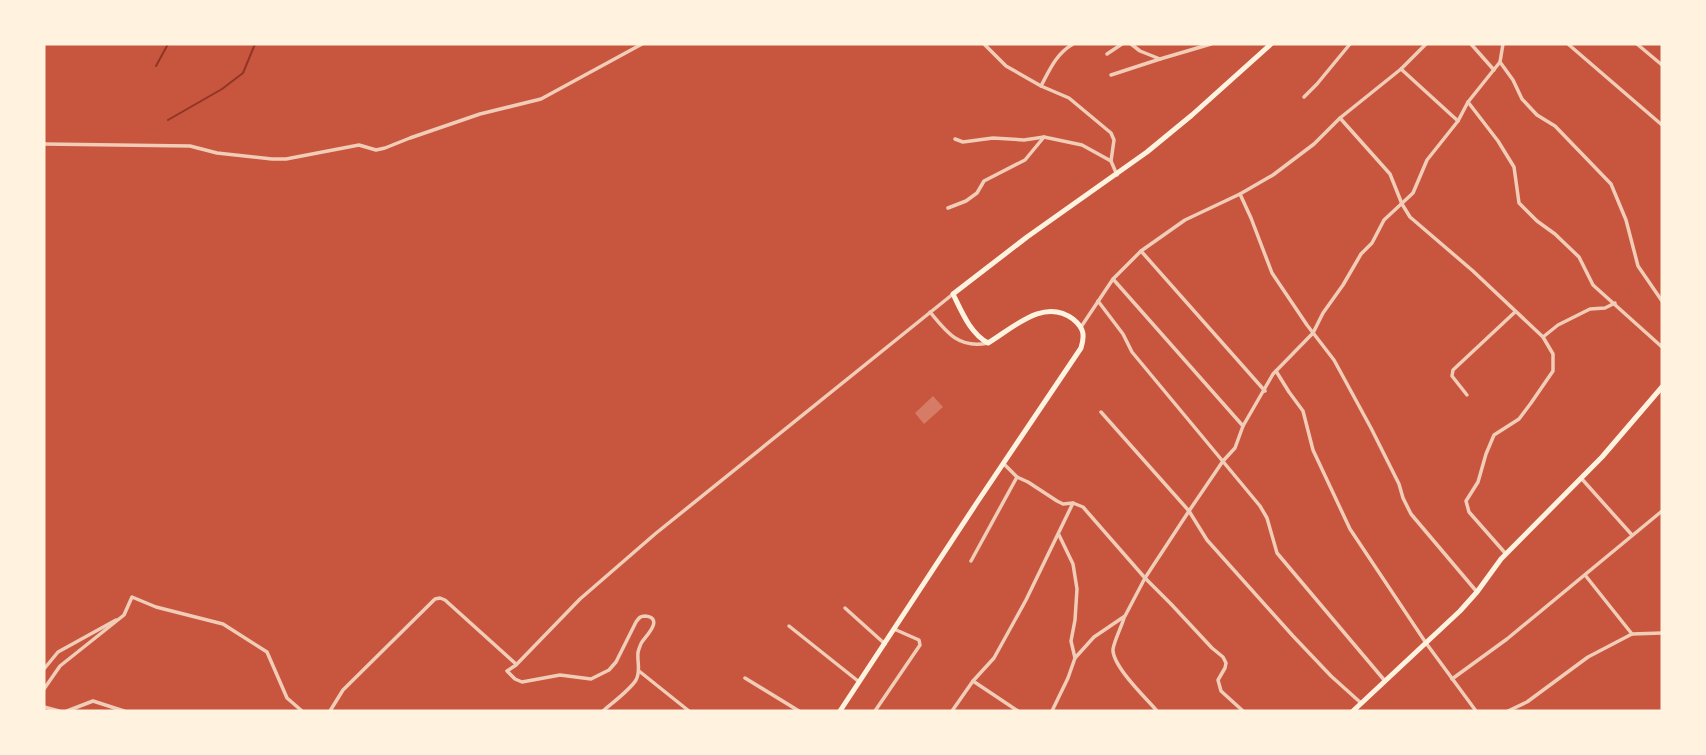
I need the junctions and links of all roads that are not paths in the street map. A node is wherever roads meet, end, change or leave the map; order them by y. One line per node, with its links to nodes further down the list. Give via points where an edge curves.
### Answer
1 (642, 44): 29 (street, via 541,99 480,114 376,150 359,145 272,159 190,146)
2 (984, 44): 21 (street, via 1006,66)
3 (1073, 44): 21 (street, via 1054,60)
4 (1122, 44): 14 (street)
5 (1131, 44): 15 (street)
6 (1211, 44): 15 (street)
7 (1271, 44): 31 (main road)
8 (1350, 44): 22 (street)
9 (1426, 44): 18 (street)
10 (1471, 44): 19 (street)
11 (1503, 44): 16 (street)
12 (1568, 44): 26 (street)
13 (1637, 44): 17 (street)
14 (1107, 54)
15 (1160, 59): 20 (street)
16 (1500, 62): 19 (street); 38 (street, via 1536,115 1555,126 1611,184 1638,266)
17 (1662, 65)
18 (1401, 69): 24 (street); 25 (street)
19 (1494, 70): 23 (street)
20 (1111, 75)
21 (1041, 86): 30 (street, via 1069,98 1111,133)
22 (1304, 97)
23 (1468, 102): 25 (street); 40 (street, via 1514,167 1519,203 1579,257 1593,285)
24 (1339, 118): 32 (street, via 1314,144); 33 (street, via 1390,174)
25 (1458, 121): 33 (street, via 1427,160 1413,193)
26 (1662, 125)
27 (1044, 137): 28 (street); 30 (street, via 1082,145); 34 (street, via 1024,160 984,181 978,193 966,201)
28 (954, 139)
29 (44, 144)
30 (1111, 161): 31 (street)
31 (1117, 175): 37 (main road)
32 (1240, 194): 35 (street, via 1185,220); 44 (street, via 1272,273)
33 (1402, 204): 42 (street, via 1410,217); 44 (street, via 1384,220)
34 (948, 208)
35 (1141, 251): 36 (street); 50 (street)
36 (1113, 279): 39 (street); 53 (street)
37 (953, 294): 41 (street); 46 (main road, via 967,323)
38 (1662, 301)
39 (1098, 302): 43 (street); 54 (street, via 1132,352)
40 (1615, 303): 45 (street, via 1590,309); 47 (street)
41 (930, 312): 46 (street, via 950,335 976,345); 78 (street, via 655,534 580,599)
42 (1515, 312): 45 (street); 51 (street, via 1453,370 1452,376)
43 (1081, 327): 46 (main road, via 1062,312 1044,311); 55 (main road, via 1081,348)
44 (1313, 333): 48 (street); 67 (street, via 1334,360 1371,428 1411,514)
45 (1543, 337): 63 (street, via 1553,354 1553,371 1519,419 1494,435 1478,482 1466,501 1469,512)
46 (988, 343)
47 (1662, 347)
48 (1276, 371): 50 (street); 75 (street, via 1303,411 1313,450 1350,529)
49 (1662, 387): 57 (main road)
50 (1265, 391): 53 (street)
51 (1467, 395)
52 (1101, 412): 59 (street)
53 (1243, 426): 54 (street, via 1235,448)
54 (1223, 461): 59 (street); 84 (street, via 1260,506 1277,552)
55 (1004, 464): 56 (street); 72 (main road)
56 (1017, 477): 58 (street, via 1056,501); 64 (street)
57 (1581, 478): 62 (street); 63 (main road)
58 (1073, 503): 61 (street); 66 (street, via 1083,507)
59 (1189, 511): 66 (street); 87 (street, via 1206,540)
60 (1662, 511): 62 (street)
61 (1058, 535): 77 (street, via 1073,564 1077,589 1071,640); 83 (street, via 994,658)
62 (1632, 535): 65 (street)
63 (1506, 554): 67 (main road)
64 (971, 561)
65 (1585, 575): 74 (street); 82 (street)
66 (1145, 578): 70 (street); 103 (street, via 1223,657 1226,663 1219,687)
67 (1477, 592): 75 (main road)
68 (845, 608): 76 (street)
69 (124, 615): 79 (street, via 58,652); 86 (street, via 60,666); 92 (street, via 132,597 223,624 267,652 287,698)
70 (1125, 616): 77 (street, via 1094,637); 102 (street, via 1114,657)
71 (789, 626): 85 (street)
72 (894, 629): 76 (main road); 98 (street, via 919,640 920,645)
73 (1662, 633): 74 (street)
74 (1632, 634): 106 (street, via 1588,657)
75 (1426, 643): 82 (street); 84 (main road)
76 (884, 644): 85 (main road)
77 (1075, 658): 101 (street)
78 (516, 664): 80 (street, via 507,671 522,682 560,675 591,679 616,662 636,622 646,616 653,628 641,643); 93 (street, via 445,600 435,599 343,690)
79 (44, 670)
80 (639, 671): 94 (street, via 635,682); 95 (street)
81 (744, 678): 96 (street)
82 (1452, 679): 105 (street)
83 (973, 681): 99 (street); 100 (street)
84 (1385, 681): 87 (main road)
85 (860, 682): 97 (main road)
86 (44, 689)
87 (1361, 703): 104 (main road)
88 (44, 707): 89 (street)
89 (59, 711)
90 (67, 711): 91 (street, via 93,701)
91 (124, 711)
92 (302, 711)
93 (330, 711)
94 (603, 711)
95 (689, 711)
96 (799, 711)
97 (840, 711)
98 (875, 711)
99 (952, 711)
100 (1018, 711)
101 (1052, 711)
102 (1157, 711)
103 (1243, 711)
104 (1353, 711)
105 (1476, 711)
106 (1508, 711)

